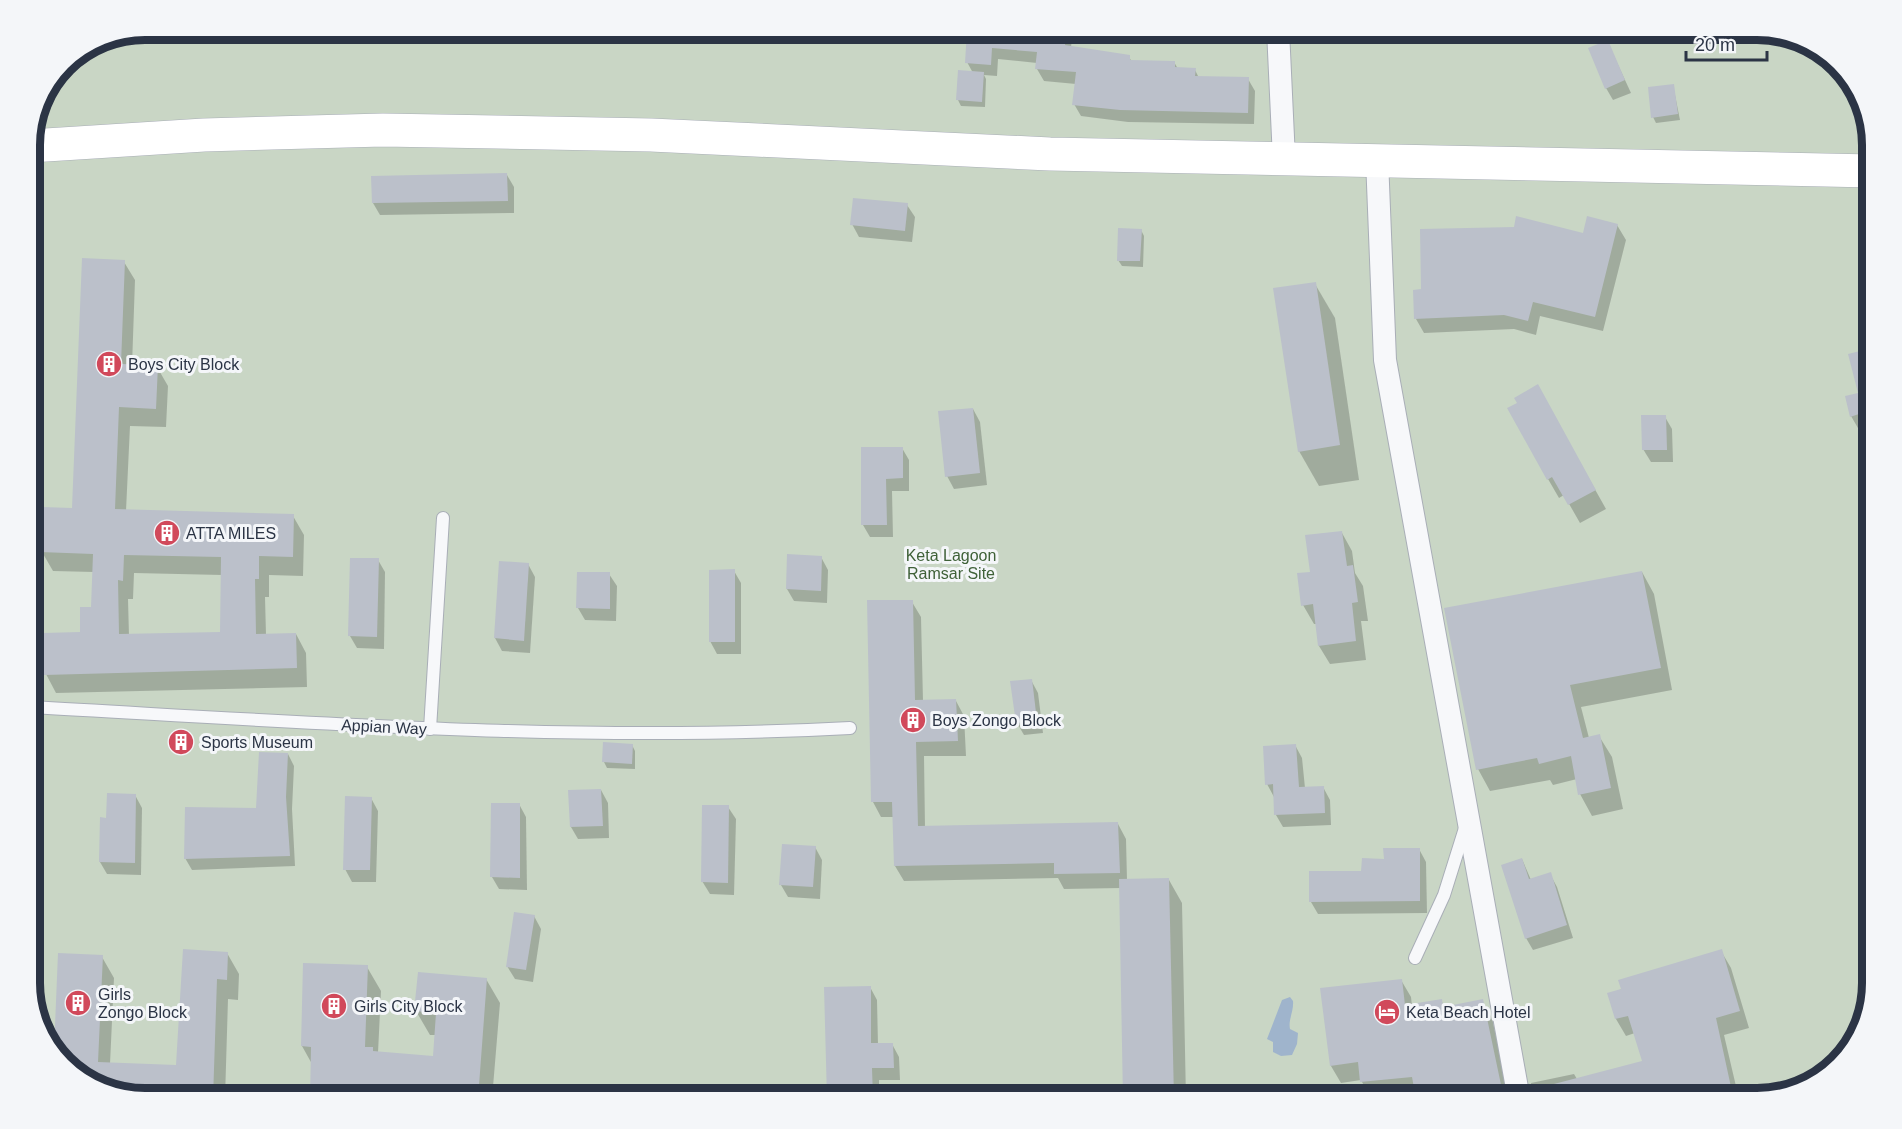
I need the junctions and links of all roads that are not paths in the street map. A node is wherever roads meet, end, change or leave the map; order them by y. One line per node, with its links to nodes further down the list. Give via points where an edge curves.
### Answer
1 (1278, 40): 3 (street)
2 (41, 145): 3 (main road, via 204,135 383,130 651,135 1050,154)
3 (1284, 159): 4 (main road)
4 (1377, 159): 5 (main road); 10 (street, via 1385,360)
5 (1861, 171)
6 (443, 518): 9 (lane)
7 (41, 708): 9 (lane, Appian Way)
8 (850, 728): 9 (lane, Appian Way, via 737,734)
9 (430, 729)
10 (1467, 821): 11 (lane, via 1444,895); 12 (street)
11 (1414, 958)
12 (1517, 1088)

